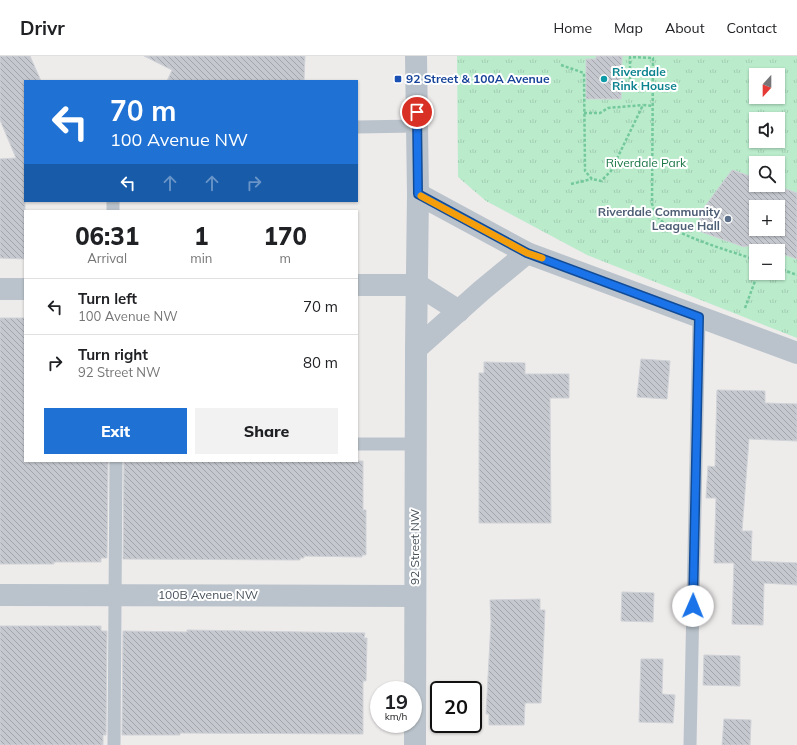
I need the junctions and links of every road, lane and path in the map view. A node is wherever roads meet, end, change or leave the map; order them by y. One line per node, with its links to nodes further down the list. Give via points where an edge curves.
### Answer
1 (416, 56): 7 (street, 92 Street NW)
2 (561, 65): 6 (path, via 584,73)
3 (630, 84): 5 (path, via 630,57 653,58)
4 (643, 105): 5 (path); 6 (path, via 608,108 600,113); 9 (path, via 611,171 601,181)
5 (653, 106): 13 (path, via 652,204 656,214 671,229)
6 (584, 113): 9 (path, via 585,172)
7 (417, 126): 8 (lane); 11 (street, 92 Street NW)
8 (358, 127)
9 (592, 179): 10 (path)
10 (571, 184)
11 (418, 194): 12 (street); 18 (street, 92 Street NW)
12 (527, 253): 22 (street); 23 (street)
13 (749, 258)
14 (785, 271): 15 (path)
15 (797, 275)
16 (755, 280): 21 (path)
17 (358, 285): 18 (street)
18 (418, 285): 22 (street); 24 (street, 92 Street NW)
19 (0, 289): 20 (street)
20 (24, 289)
21 (744, 309)
22 (459, 311): 24 (street)
23 (699, 317): 25 (street); 34 (lane)
24 (416, 349): 27 (street, 92 Street NW)
25 (797, 354)
26 (358, 444): 27 (lane)
27 (416, 444): 31 (street, 92 Street NW)
28 (116, 462): 29 (lane)
29 (115, 594): 30 (street, 100B Avenue NW); 31 (street, 100B Avenue NW); 32 (lane)
30 (0, 595)
31 (415, 596): 33 (street, 92 Street NW)
32 (114, 745)
33 (415, 745)
34 (690, 745)

